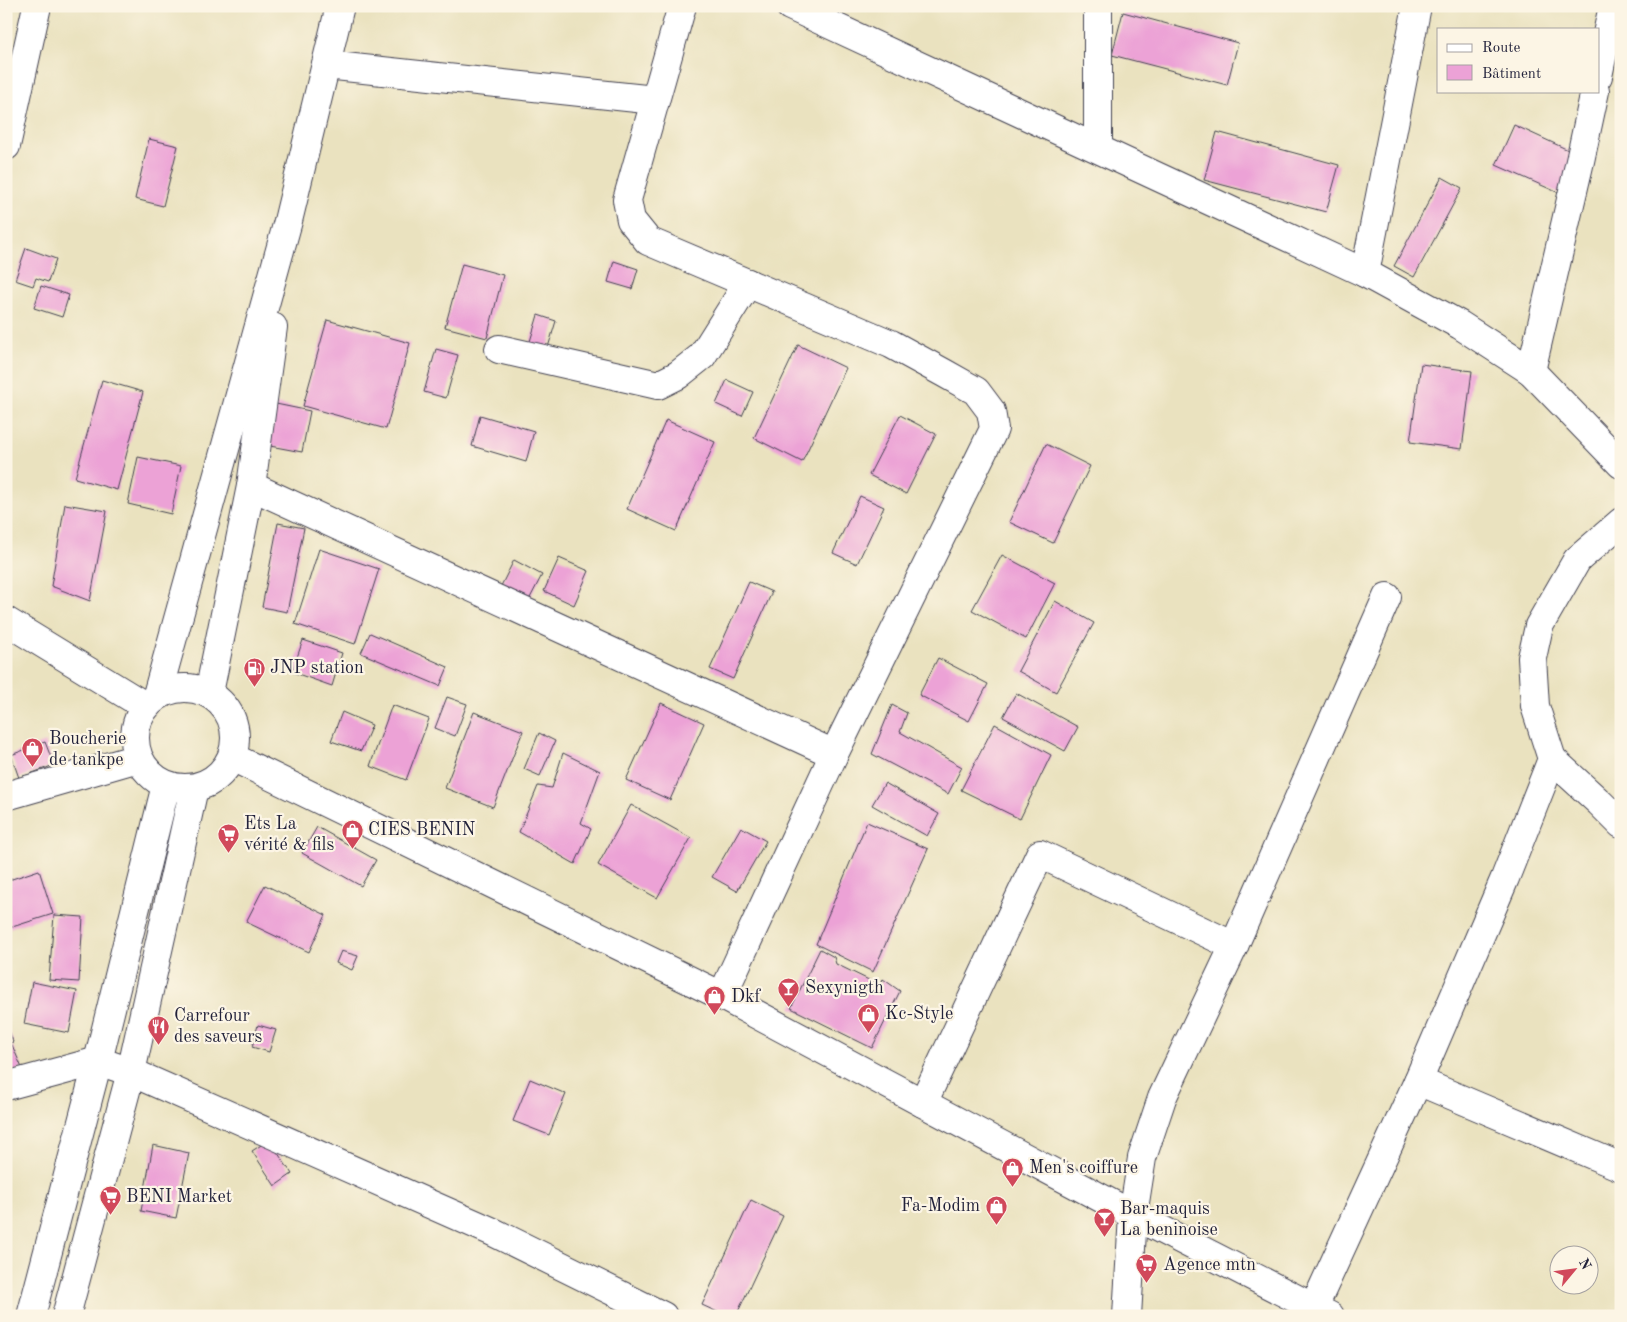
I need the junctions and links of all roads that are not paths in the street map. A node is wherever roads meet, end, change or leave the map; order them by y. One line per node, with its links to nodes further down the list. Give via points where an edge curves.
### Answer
1 (37, 6): 12 (street)
2 (340, 6): 8 (street)
3 (682, 6): 11 (street)
4 (790, 6): 13 (street)
5 (1098, 6): 13 (street)
6 (1417, 6): 15 (street)
7 (1613, 6): 9 (street)
8 (326, 65): 11 (street); 14 (street)
9 (1600, 67)
10 (1595, 92): 18 (street)
11 (655, 100): 16 (street, via 627,200 631,220 648,241)
12 (6, 146)
13 (1098, 148): 15 (street)
14 (288, 221): 20 (street); 25 (street)
15 (1364, 273): 18 (street, via 1460,325)
16 (748, 283): 17 (street, via 702,356 678,375 658,385); 26 (street, via 891,344 976,391 991,411 994,429)
17 (499, 349)
18 (1530, 371): 19 (street)
19 (1621, 464)
20 (251, 486): 24 (street); 26 (street)
21 (1621, 522): 29 (street, via 1577,560 1539,626 1532,658 1534,706)
22 (1387, 597): 34 (street)
23 (6, 621): 25 (street)
24 (209, 693): 25 (street, via 182,687); 27 (street, via 223,705 232,721 235,739)
25 (151, 701): 28 (street, via 136,722 134,740)
26 (834, 754): 35 (street)
27 (232, 757): 31 (street, via 210,782); 35 (street)
28 (138, 758): 30 (street, via 150,774); 32 (street)
29 (1552, 759): 33 (street); 38 (street)
30 (166, 785): 31 (street); 36 (street)
31 (194, 788): 37 (street)
32 (6, 796)
33 (1621, 824)
34 (1234, 946): 40 (street, via 1040,854); 42 (street, via 1162,1098 1142,1158)
35 (722, 996): 40 (street)
36 (98, 1061): 37 (street); 39 (street); 44 (street)
37 (131, 1072): 45 (street); 46 (street, via 493,1232)
38 (1418, 1081): 41 (street); 43 (street)
39 (6, 1086)
40 (923, 1103): 42 (street)
41 (1621, 1167)
42 (1133, 1214): 43 (street); 47 (street)
43 (1322, 1312)
44 (32, 1316)
45 (66, 1316)
46 (664, 1316)
47 (1127, 1316)

